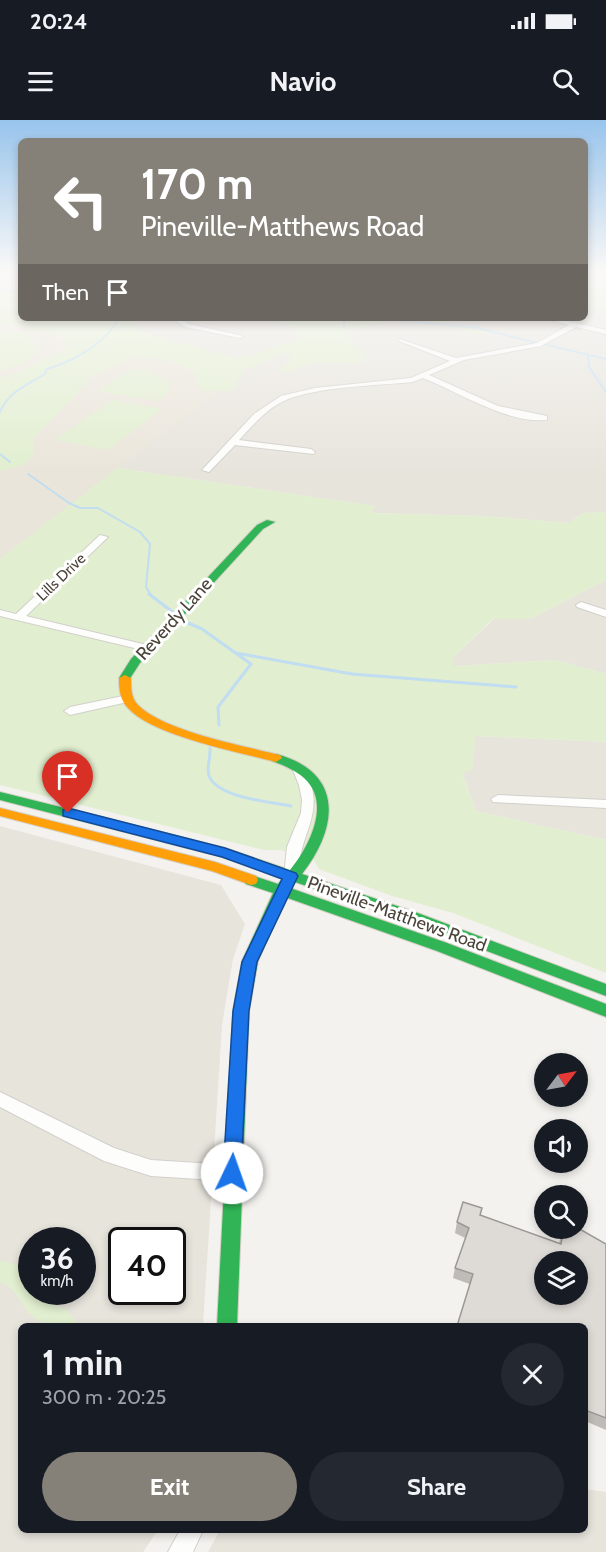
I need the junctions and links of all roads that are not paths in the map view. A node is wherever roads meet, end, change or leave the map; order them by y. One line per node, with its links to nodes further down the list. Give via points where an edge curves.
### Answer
1 (401, 340): 3 (street)
2 (548, 340): 3 (street, via 539,345)
3 (455, 360): 4 (street)
4 (424, 376): 5 (street, via 461,390 492,408); 6 (street, via 284,398 257,416)
5 (544, 418)
6 (233, 442): 7 (street); 8 (street)
7 (311, 452)
8 (206, 470)
9 (270, 522): 15 (street, Reverdy Lane, via 260,527)
10 (103, 537): 14 (street, Lills Drive)
11 (581, 605): 13 (street)
12 (0, 613): 14 (street)
13 (606, 614)
14 (19, 617): 15 (street)
15 (147, 648): 16 (street, Reverdy Lane, via 125,677)
16 (128, 699): 17 (street); 22 (street, via 134,709 157,723 295,764 317,782 325,797 326,813 303,862)
17 (70, 711)
18 (0, 796): 22 (street, Pineville-Matthews Road, via 225,853)
19 (498, 799): 20 (street)
20 (606, 804)
21 (0, 812): 23 (street, Pineville-Matthews Road, via 215,867)
22 (291, 876): 23 (street); 24 (street, Pineville-Matthews Road)
23 (281, 891): 25 (street, Pineville-Matthews Road, via 442,947); 27 (street, via 250,962 241,1011)
24 (606, 990)
25 (606, 1011)
26 (0, 1099): 27 (street, via 110,1155 159,1169)
27 (232, 1173): 28 (street)
28 (227, 1323)
29 (190, 1533): 30 (street)
30 (180, 1552)

